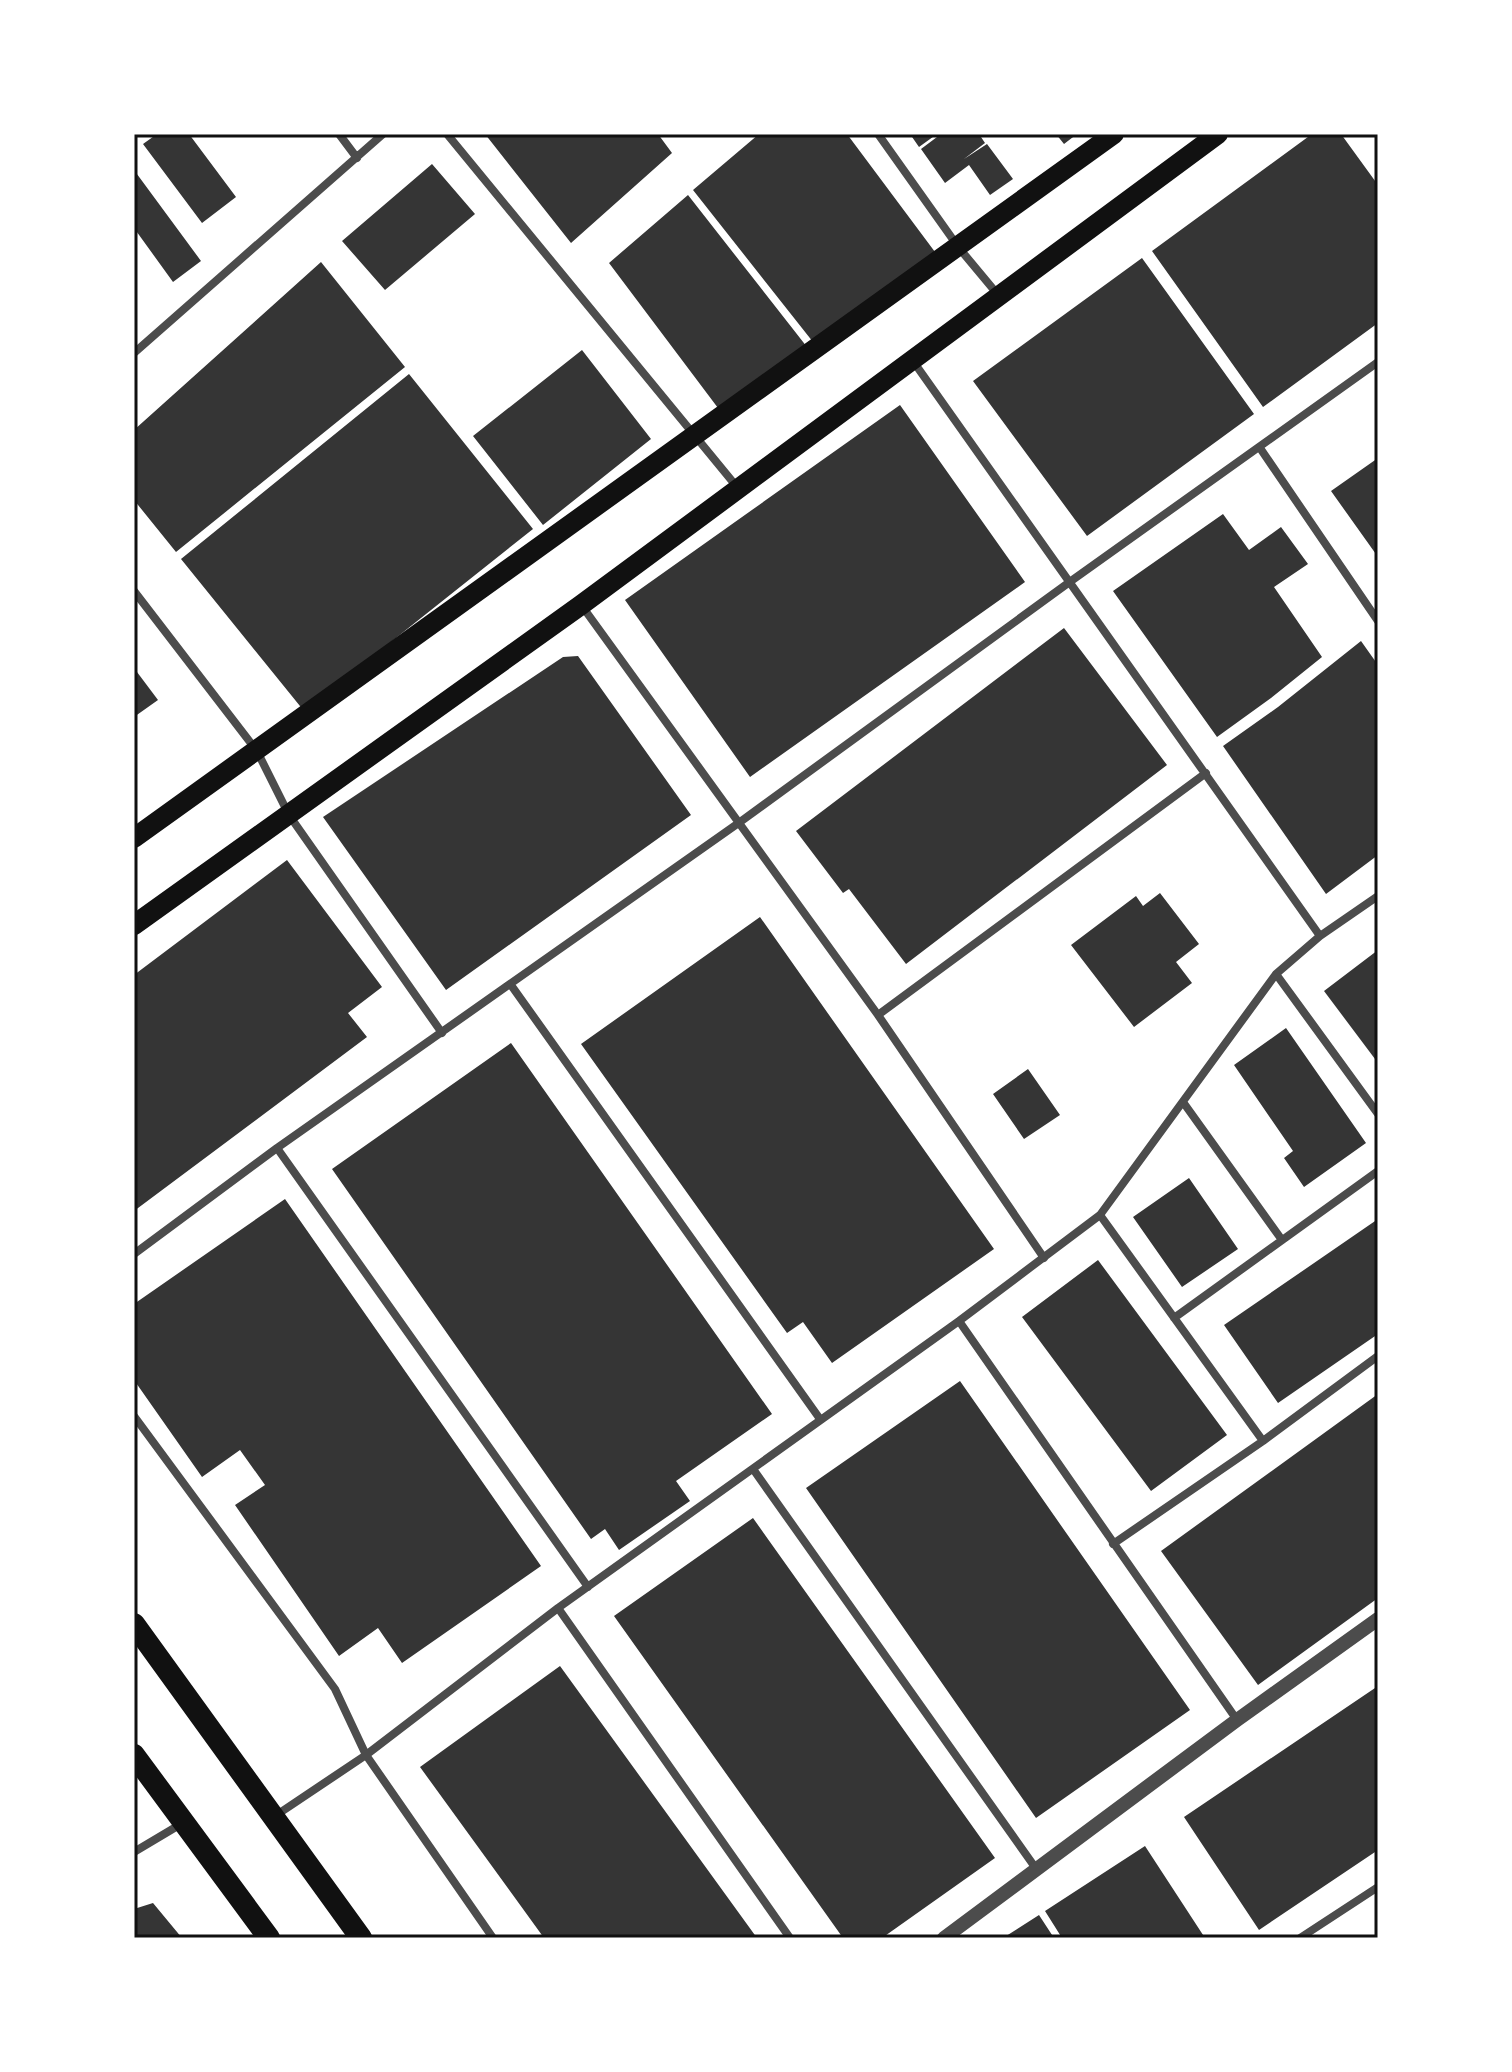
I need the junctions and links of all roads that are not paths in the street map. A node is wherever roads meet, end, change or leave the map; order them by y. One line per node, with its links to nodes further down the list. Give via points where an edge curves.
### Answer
1 (339, 134): 7 (street)
2 (383, 134): 7 (street)
3 (447, 134): 13 (street)
4 (878, 134): 8 (street)
5 (1114, 134): 8 (main road)
6 (1218, 134): 9 (main road)
7 (357, 158): 10 (street)
8 (959, 248): 9 (street); 13 (main road)
9 (999, 296): 11 (main road)
10 (134, 353)
11 (912, 360): 15 (main road); 16 (street)
12 (1378, 362): 14 (street)
13 (695, 437): 15 (street); 20 (main road)
14 (1260, 448): 16 (street); 19 (street)
15 (737, 488): 18 (main road)
16 (1071, 581): 21 (street); 23 (street)
17 (134, 591): 20 (street)
18 (581, 605): 22 (main road); 23 (street)
19 (1378, 621)
20 (257, 751): 22 (street); 24 (main road)
21 (1206, 773): 27 (street); 30 (street)
22 (289, 815): 26 (main road); 31 (street)
23 (740, 822): 29 (street); 30 (street)
24 (134, 838)
25 (1378, 896): 27 (street)
26 (134, 925)
27 (1320, 936): 28 (street)
28 (1276, 974): 32 (street); 33 (street)
29 (511, 985): 31 (street); 44 (street)
30 (878, 1015): 39 (street)
31 (442, 1033): 34 (street)
32 (1183, 1102): 36 (street); 37 (street)
33 (1378, 1114)
34 (277, 1148): 38 (street); 48 (street)
35 (1378, 1171): 37 (street)
36 (1100, 1215): 39 (street); 40 (street)
37 (1282, 1240): 40 (street)
38 (134, 1254)
39 (1044, 1258): 41 (street)
40 (1174, 1318): 45 (street)
41 (959, 1321): 44 (street); 47 (street)
42 (1378, 1356): 45 (street)
43 (134, 1416): 54 (street, via 335,1689)
44 (820, 1419): 46 (street)
45 (1263, 1441): 47 (street)
46 (753, 1469): 48 (street); 58 (street)
47 (1113, 1544): 52 (street)
48 (588, 1587): 49 (street)
49 (558, 1608): 54 (street); 63 (street)
50 (1378, 1619): 52 (street)
51 (134, 1624): 55 (highway)
52 (1237, 1720): 58 (street)
53 (134, 1755): 56 (highway)
54 (366, 1755): 55 (street); 62 (street)
55 (274, 1817): 61 (highway)
56 (185, 1822): 57 (street); 60 (highway)
57 (134, 1852)
58 (1037, 1870): 64 (street)
59 (1378, 1887): 65 (street)
60 (269, 1938)
61 (361, 1938)
62 (493, 1938)
63 (790, 1938)
64 (944, 1938)
65 (1300, 1938)

